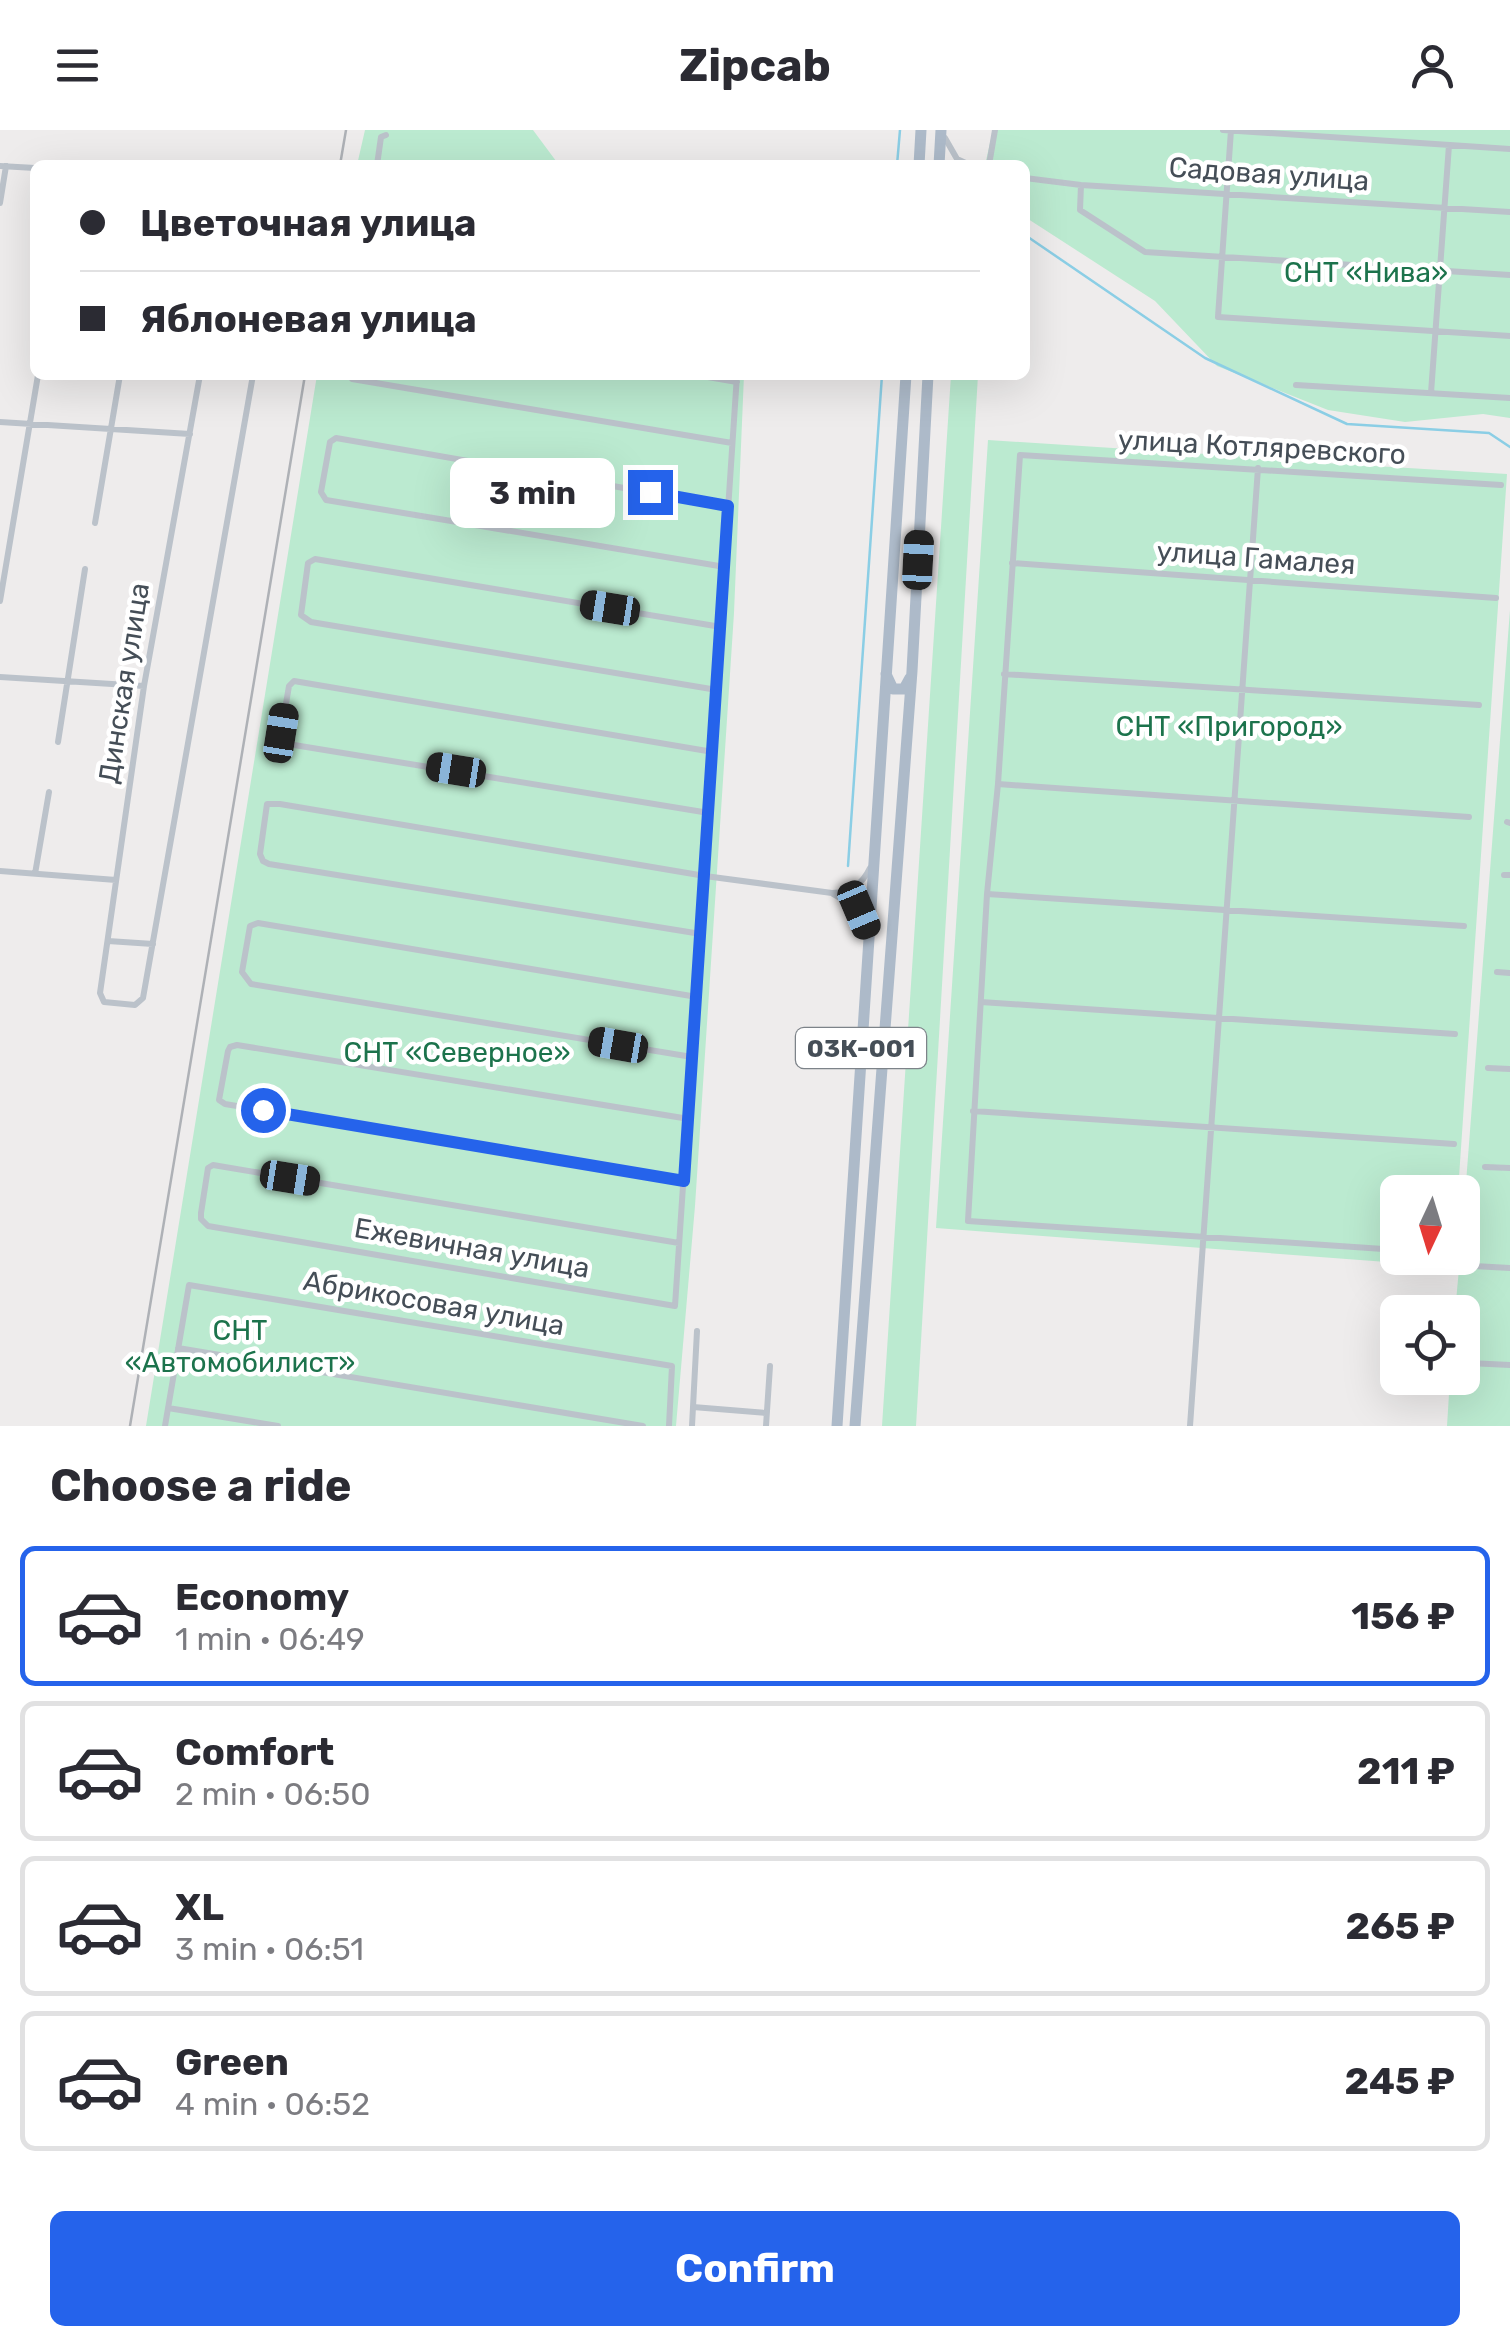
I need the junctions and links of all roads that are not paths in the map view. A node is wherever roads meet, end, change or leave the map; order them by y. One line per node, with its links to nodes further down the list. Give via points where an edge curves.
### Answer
1 (921, 130): 11 (main road)
2 (942, 130): 12 (main road); 13 (street)
3 (994, 130): 14 (street)
4 (1223, 130): 5 (street)
5 (1231, 130): 6 (street); 19 (street)
6 (1259, 131): 8 (street)
7 (386, 135): 10 (street)
8 (1448, 145): 9 (street); 21 (street)
9 (1510, 149)
10 (378, 160)
11 (919, 160)
12 (939, 160)
13 (960, 160)
14 (990, 160)
15 (3, 166): 16 (street); 20 (street)
16 (30, 168)
17 (1030, 179): 18 (street, Садовая улица)
18 (1081, 185): 19 (street, Садовая улица); 23 (street, via 1080,210 1145,252)
19 (1227, 194): 21 (street, Садовая улица); 23 (street)
20 (0, 202)
21 (1446, 209): 22 (street, Садовая улица); 24 (street)
22 (1510, 212)
23 (1222, 257): 24 (street); 26 (street, via 1218,316)
24 (1440, 272): 25 (street); 26 (street)
25 (1510, 275)
26 (1435, 332): 27 (street); 37 (street)
27 (1510, 336)
28 (37, 380): 40 (street)
29 (119, 380): 41 (street)
30 (199, 380): 42 (street, Динская улица)
31 (253, 380): 85 (street)
32 (352, 380): 43 (street)
33 (737, 380): 43 (street)
34 (906, 380): 55 (main road, 03К-001)
35 (928, 380): 56 (main road, 03К-001)
36 (1296, 385): 37 (street)
37 (1431, 393): 38 (street)
38 (1510, 398)
39 (0, 422): 40 (street)
40 (30, 424): 41 (street); 53 (street)
41 (110, 429): 42 (street); 47 (street)
42 (190, 434): 60 (street, Динская улица)
43 (732, 443): 46 (street)
44 (1258, 468): 45 (street, улица Котляревского); 48 (street, улица Котляревского, via 1020,456); 51 (street)
45 (1501, 484)
46 (728, 506): 49 (street); 49 (street, via 340,438 330,442 322,492 326,500)
47 (95, 523)
48 (1012, 562): 51 (street, улица Гамалея); 57 (street)
49 (725, 567): 54 (street)
50 (85, 569): 59 (street)
51 (1252, 579): 52 (street, улица Гамалея); 61 (street)
52 (1496, 598)
53 (0, 601)
54 (721, 627): 62 (street); 62 (street, via 315,559 308,563 302,615 311,622)
55 (886, 670): 56 (main road, via 890,687 900,690); 64 (main road, 03К-001)
56 (912, 671): 65 (main road, 03К-001)
57 (1004, 674): 61 (street); 68 (street)
58 (0, 677): 59 (street)
59 (68, 680): 60 (street); 66 (street)
60 (144, 686): 77 (street, Динская улица)
61 (1243, 689): 63 (street); 70 (street)
62 (717, 690): 67 (street)
63 (1479, 706)
64 (882, 719): 65 (main road, via 896,708); 73 (main road, 03К-001)
65 (908, 722): 122 (main road, 03К-001)
66 (58, 742)
67 (713, 752): 71 (street); 71 (street, via 294,680 281,733 288,744)
68 (998, 784): 70 (street); 79 (street)
69 (49, 792): 75 (street)
70 (1236, 801): 72 (street); 80 (street)
71 (709, 813): 76 (street)
72 (1469, 816)
73 (873, 861): 78 (street, via 856,887); 83 (main road, 03К-001)
74 (0, 871): 75 (street)
75 (35, 874): 77 (street)
76 (704, 876): 78 (street); 82 (street); 82 (street, via 270,802 260,854 269,864)
77 (116, 880): 84 (street, Динская улица)
78 (832, 893): 83 (street, via 859,910)
79 (987, 894): 80 (street); 89 (street)
80 (1229, 908): 81 (street); 90 (street)
81 (1464, 926)
82 (701, 934): 88 (street)
83 (869, 934): 121 (main road, 03К-001)
84 (108, 941): 85 (street); 85 (street, Динская улица, via 100,998 135,1005)
85 (152, 944)
86 (1497, 972): 87 (street)
87 (1510, 972)
88 (697, 997): 92 (street); 92 (street, via 258,923 250,926 242,972 251,984)
89 (982, 1002): 90 (street); 95 (street)
90 (1220, 1020): 91 (street); 97 (street)
91 (1456, 1034)
92 (692, 1057): 96 (street)
93 (1488, 1068): 94 (street)
94 (1510, 1070)
95 (973, 1111): 97 (street); 102 (street, via 968,1221)
96 (688, 1119): 101 (street); 101 (street, via 237,1045 228,1050 220,1100)
97 (1213, 1128): 98 (street); 102 (street)
98 (1454, 1144)
99 (1485, 1166): 100 (street)
100 (1510, 1168)
101 (684, 1181): 103 (street)
102 (1204, 1237): 104 (street); 123 (street)
103 (679, 1242): 103 (street, Ежевичная улица, via 213,1165 201,1213 208,1226 675,1306)
104 (1380, 1249)
105 (1480, 1266): 106 (street)
106 (1510, 1268)
107 (697, 1331): 112 (street)
108 (178, 1348): 113 (street); 117 (street); 118 (street, Абрикосовая улица, via 188,1285 672,1366)
109 (1480, 1364): 110 (street)
110 (1510, 1365)
111 (770, 1366): 114 (street)
112 (693, 1406): 114 (street); 119 (street)
113 (168, 1408): 115 (street); 116 (street)
114 (766, 1412): 120 (street)
115 (165, 1426)
116 (278, 1426)
117 (643, 1426)
118 (669, 1426)
119 (692, 1426)
120 (766, 1426)
121 (837, 1426)
122 (858, 1426)
123 (1190, 1426)

